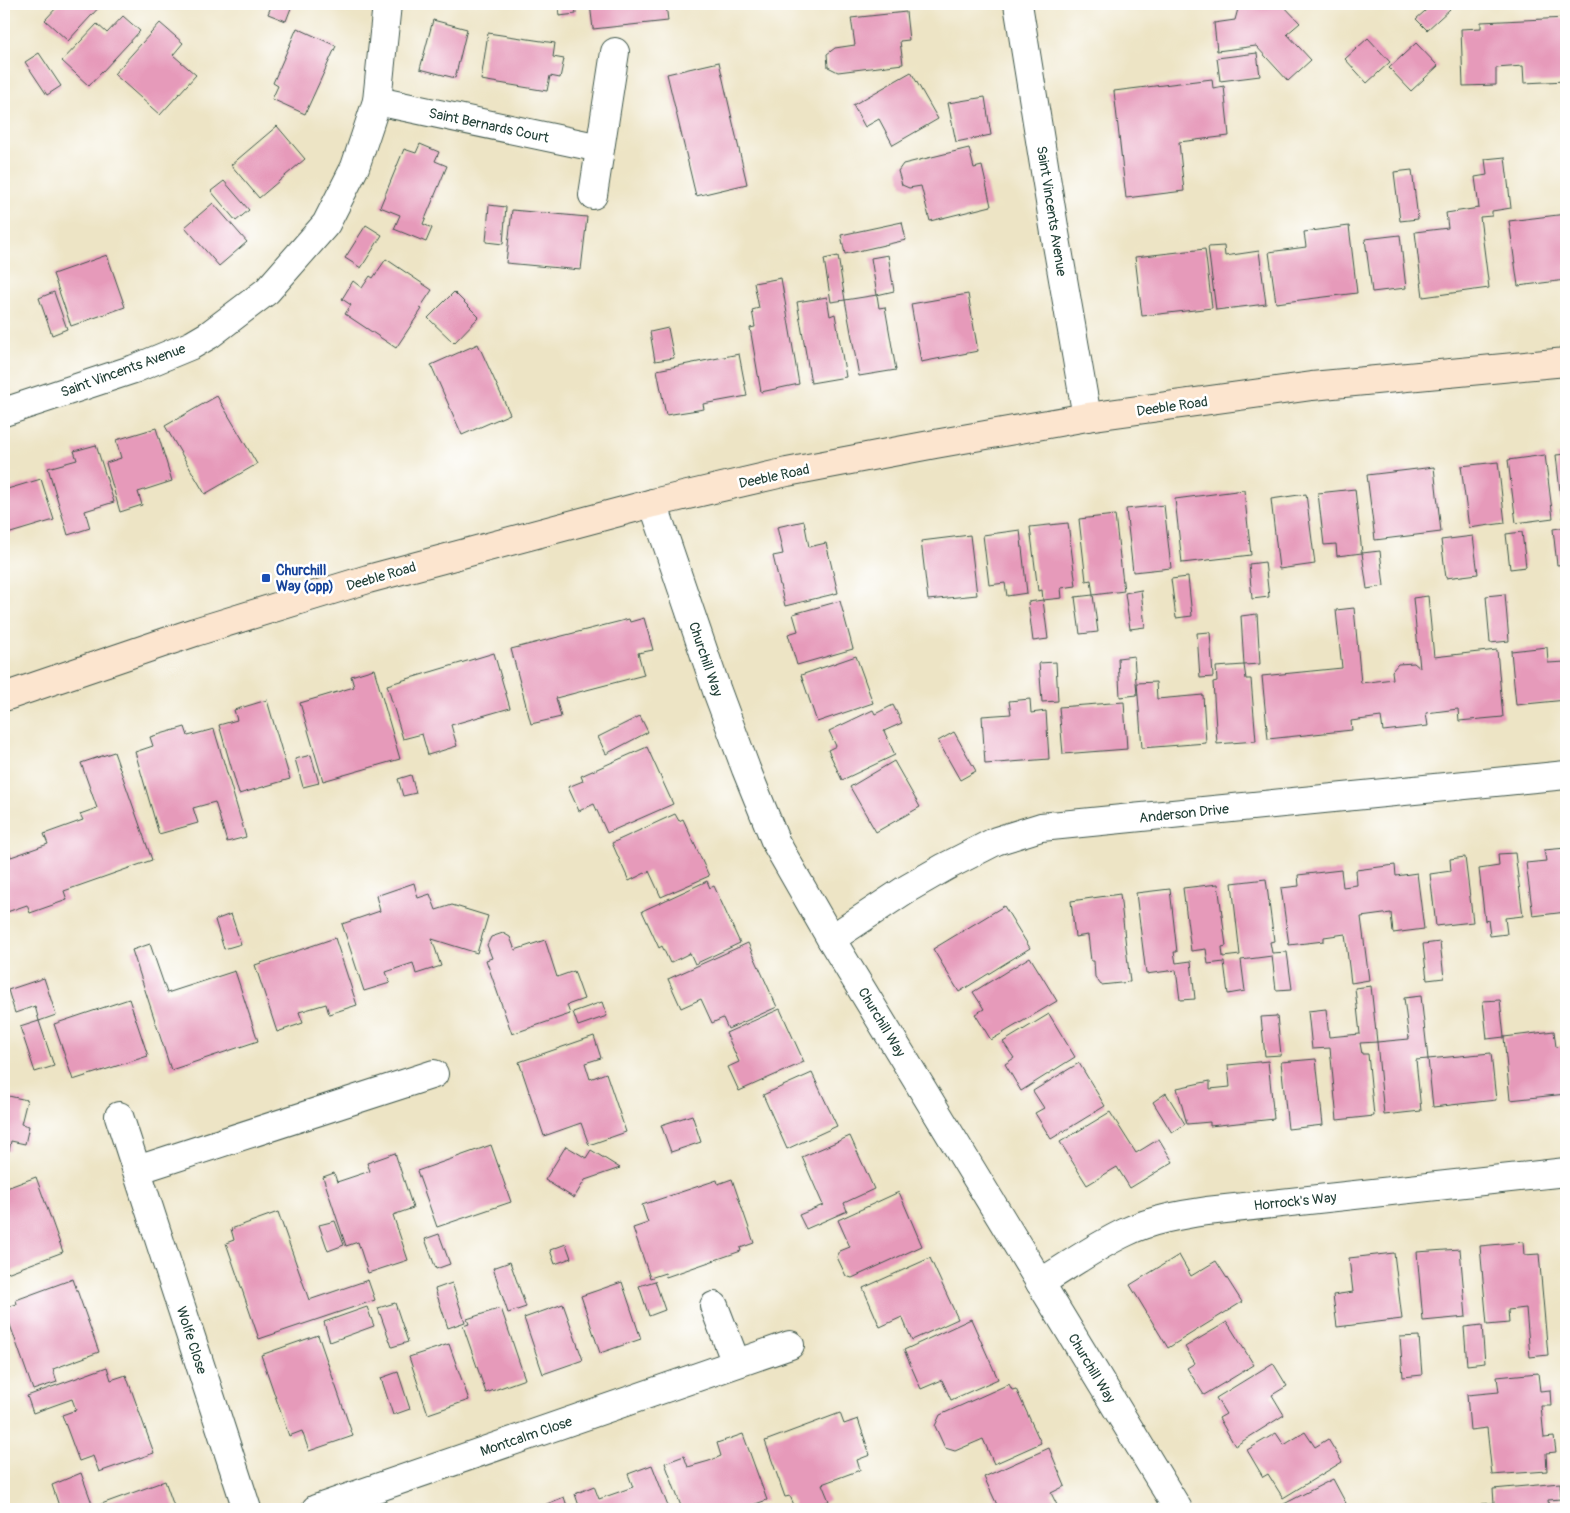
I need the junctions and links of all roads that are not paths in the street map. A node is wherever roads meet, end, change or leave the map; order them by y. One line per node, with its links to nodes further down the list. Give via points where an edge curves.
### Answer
1 (387, 4): 4 (street, Saint Vincents Avenue)
2 (1018, 4): 9 (street, Saint Vincents Avenue)
3 (615, 52): 5 (street)
4 (377, 101): 5 (street, Saint Bernards Court); 8 (street, Saint Vincents Avenue, via 355,167 326,224 267,291 192,345)
5 (600, 148): 6 (street)
6 (593, 195)
7 (1566, 362): 9 (street, Deeble Road, via 1312,386)
8 (4, 412)
9 (1087, 417): 10 (street, Deeble Road, via 796,470)
10 (653, 503): 11 (street, Deeble Road, via 368,579 195,632); 13 (street, Churchill Way, via 717,691 776,843)
11 (4, 697)
12 (1566, 775): 13 (street, Anderson Drive, via 1041,827 996,841 945,867)
13 (831, 938): 18 (street, Churchill Way)
14 (434, 1074): 16 (street)
15 (119, 1116): 16 (street, Wolfe Close)
16 (138, 1170): 22 (street, Wolfe Close)
17 (1566, 1172): 18 (street, Horrock's Way, via 1175,1216 1126,1231)
18 (1040, 1283): 24 (street, Churchill Way)
19 (714, 1306): 21 (street)
20 (790, 1345): 21 (street, Montcalm Close)
21 (736, 1363): 23 (street, Montcalm Close)
22 (247, 1509)
23 (316, 1509)
24 (1178, 1509)

